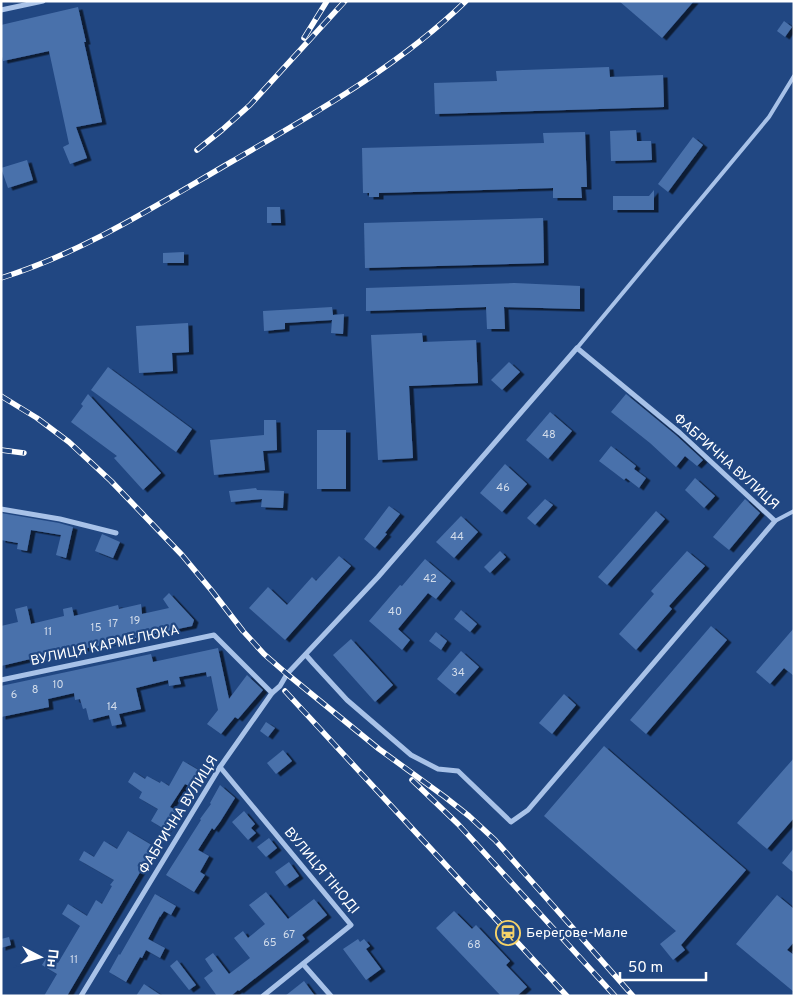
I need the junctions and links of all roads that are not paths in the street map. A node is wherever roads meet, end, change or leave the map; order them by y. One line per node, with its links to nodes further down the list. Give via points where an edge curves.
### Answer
1 (43, 1): 2 (street)
2 (1, 10)
3 (794, 76): 4 (lane, via 769,118)
4 (577, 348): 7 (street, ФАБРИЧНА ВУЛИЦЯ, via 680,433); 9 (street, ФАБРИЧНА ВУЛИЦЯ)
5 (1, 509): 8 (street)
6 (794, 511): 7 (lane)
7 (775, 521): 9 (street, ФАБРИЧНА ВУЛИЦЯ, via 528,810 511,822 458,771 438,769 411,756 347,700)
8 (116, 533)
9 (306, 655): 11 (street, ФАБРИЧНА ВУЛИЦЯ)
10 (1, 680): 11 (street, ВУЛИЦЯ КАРМЕЛЮКА, via 214,635)
11 (272, 693): 12 (street, ФАБРИЧНА ВУЛИЦЯ)
12 (220, 767): 13 (street, ВУЛИЦЯ ТІНОДІ, via 352,925); 14 (street, ФАБРИЧНА ВУЛИЦЯ)
13 (303, 964): 15 (street, ВУЛИЦЯ ТІНОДІ); 16 (street)
14 (81, 996)
15 (263, 996)
16 (331, 996)

